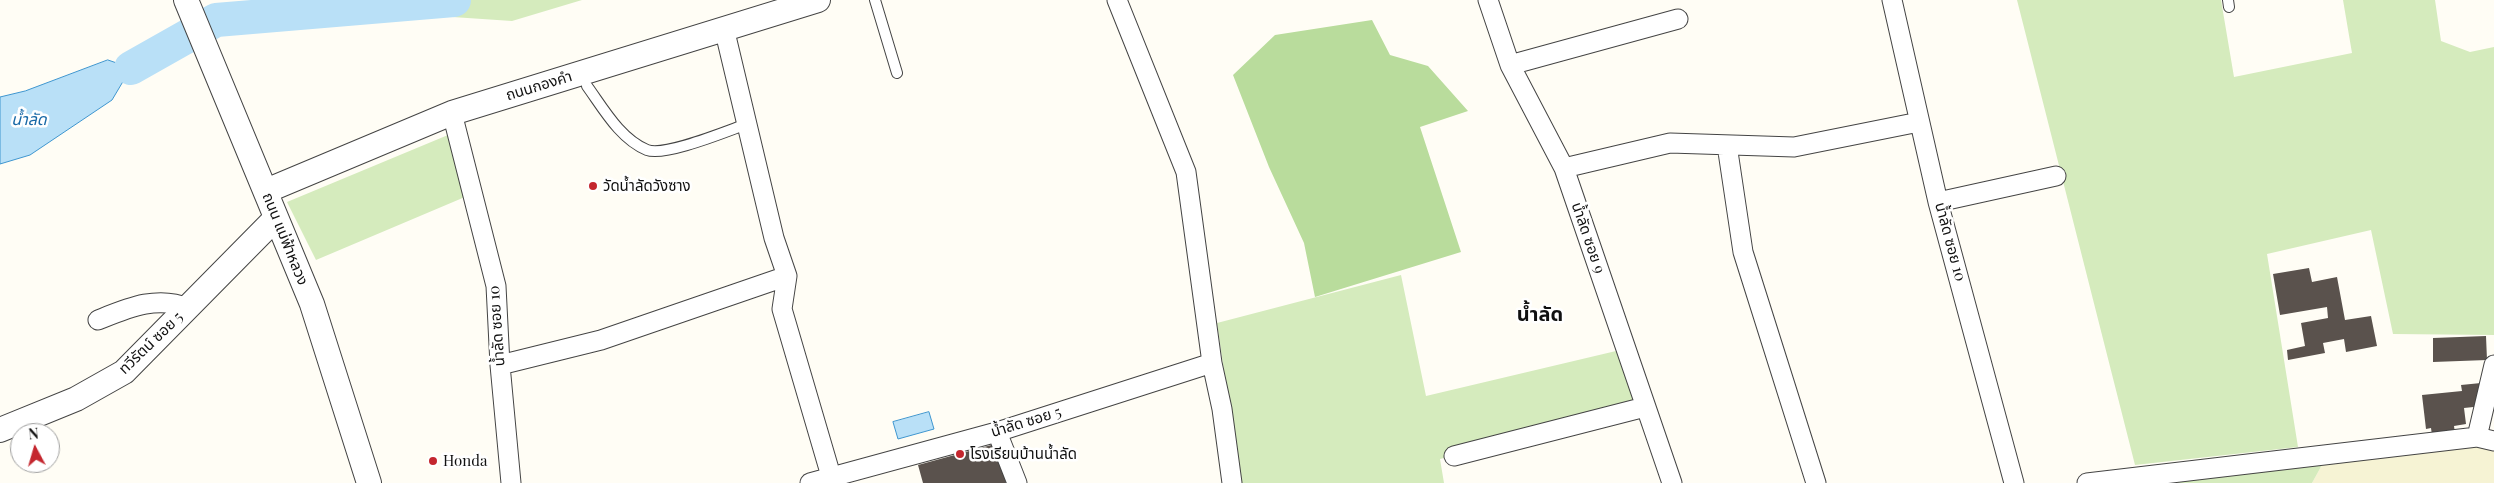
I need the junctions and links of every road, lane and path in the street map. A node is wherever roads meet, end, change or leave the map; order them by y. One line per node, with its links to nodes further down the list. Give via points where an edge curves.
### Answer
1 (186, 0): 18 (street, ถนน แม่ฟ้าหลวง)
2 (818, 0): 8 (street, ถนนกองคำ)
3 (875, 0): 10 (lane)
4 (1116, 0): 24 (street, via 1186,172)
5 (1488, 0): 9 (street, น้ำลัด ซอย 9)
6 (1892, 0): 13 (street, น้ำลัด ซอย 10)
7 (1678, 19): 9 (street)
8 (724, 28): 12 (street, ถนนกองคำ); 14 (street)
9 (1510, 66): 16 (street, น้ำลัด ซอย 9)
10 (897, 73)
11 (587, 86): 14 (lane, via 618,129 649,151 686,146)
12 (452, 113): 18 (street, ถนนกองคำ); 25 (street, น้ำลัด ซอย 10, via 496,286)
13 (1919, 122): 15 (street, via 1794,147); 19 (street, น้ำลัด ซอย 10)
14 (747, 124): 21 (street, via 774,238)
15 (1727, 145): 16 (street, via 1670,143); 39 (street, via 1743,252)
16 (1564, 168): 27 (street, น้ำลัด ซอย 9)
17 (2056, 176): 19 (street)
18 (266, 191): 20 (street, ถนน แม่ฟ้าหลวง)
19 (1938, 202): 40 (street, น้ำลัด ซอย 10)
20 (276, 218): 22 (street, ทวีรัตน์ ซอย 5); 33 (street, ถนน แม่ฟ้าหลวง, via 326,345)
21 (787, 276): 25 (street, via 601,340); 32 (street, via 782,309)
22 (188, 308): 23 (street, via 173,301 153,302); 28 (street, ทวีรัตน์ ซอย 5, via 124,372 76,399)
23 (98, 320)
24 (1212, 363): 29 (street, น้ำลัด ซอย 5); 37 (street)
25 (500, 365): 34 (street, น้ำลัด ซอย 10)
26 (2494, 365): 30 (street)
27 (1645, 407): 31 (street); 38 (street, น้ำลัด ซอย 9)
28 (0, 430)
29 (997, 432): 32 (street, น้ำลัด ซอย 5); 36 (street)
30 (2485, 439): 41 (street)
31 (1454, 456)
32 (831, 476): 35 (street, น้ำลัด ซอย 5)
33 (369, 483)
34 (511, 483)
35 (810, 483)
36 (1017, 483)
37 (1232, 483)
38 (1672, 483)
39 (1816, 483)
40 (2014, 483)
41 (2087, 483)

